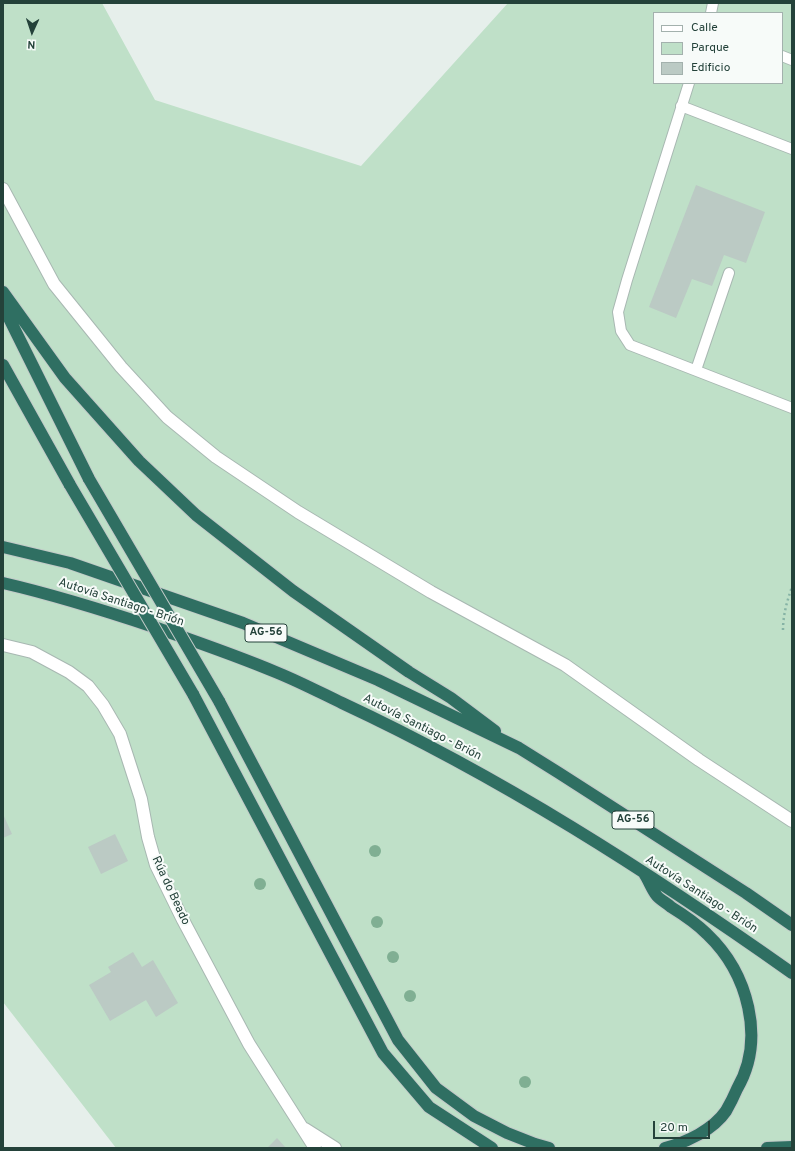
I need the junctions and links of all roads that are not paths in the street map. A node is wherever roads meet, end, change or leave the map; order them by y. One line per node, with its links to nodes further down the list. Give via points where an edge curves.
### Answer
1 (689, 84): 2 (lane)
2 (681, 106): 3 (lane); 9 (lane, via 618,312 621,331 630,345)
3 (792, 148)
4 (3, 189): 15 (street, via 54,284 121,367 167,417 216,457 298,512 431,592 565,666 699,760)
5 (729, 273): 9 (lane)
6 (3, 292): 14 (highway, via 65,378 139,461 196,515 293,592 451,698)
7 (3, 306): 24 (highway, bridge, via 89,479 219,701 398,1040 436,1088 474,1116 507,1133)
8 (3, 365): 23 (highway, bridge, via 70,486 193,694 383,1053 429,1107)
9 (696, 370): 10 (lane)
10 (792, 408)
11 (3, 547): 14 (highway, Autovía Santiago - Brión / AG-56, via 70,563 243,623 378,680)
12 (3, 583): 16 (highway, Autovía Santiago - Brión / AG-56, via 121,616 215,648 279,674 396,728 445,754 518,795)
13 (3, 645): 19 (street, Rúa do Beado, via 32,652 69,672 88,686 104,705 120,734 139,792 156,865 249,1044)
14 (518, 748): 17 (highway, Autovía Santiago - Brión / AG-56, via 688,855)
15 (792, 821)
16 (644, 874): 18 (highway, Autovía Santiago - Brión / AG-56); 25 (highway, via 657,897 696,924 720,947 744,988 750,1016 751,1047 744,1077 725,1112 706,1130)
17 (792, 925)
18 (792, 973)
19 (302, 1127): 21 (street, Rúa do Beado); 22 (street)
20 (792, 1147): 26 (highway)
21 (315, 1148)
22 (335, 1148)
23 (492, 1148)
24 (549, 1148)
25 (665, 1148)
26 (767, 1148)

